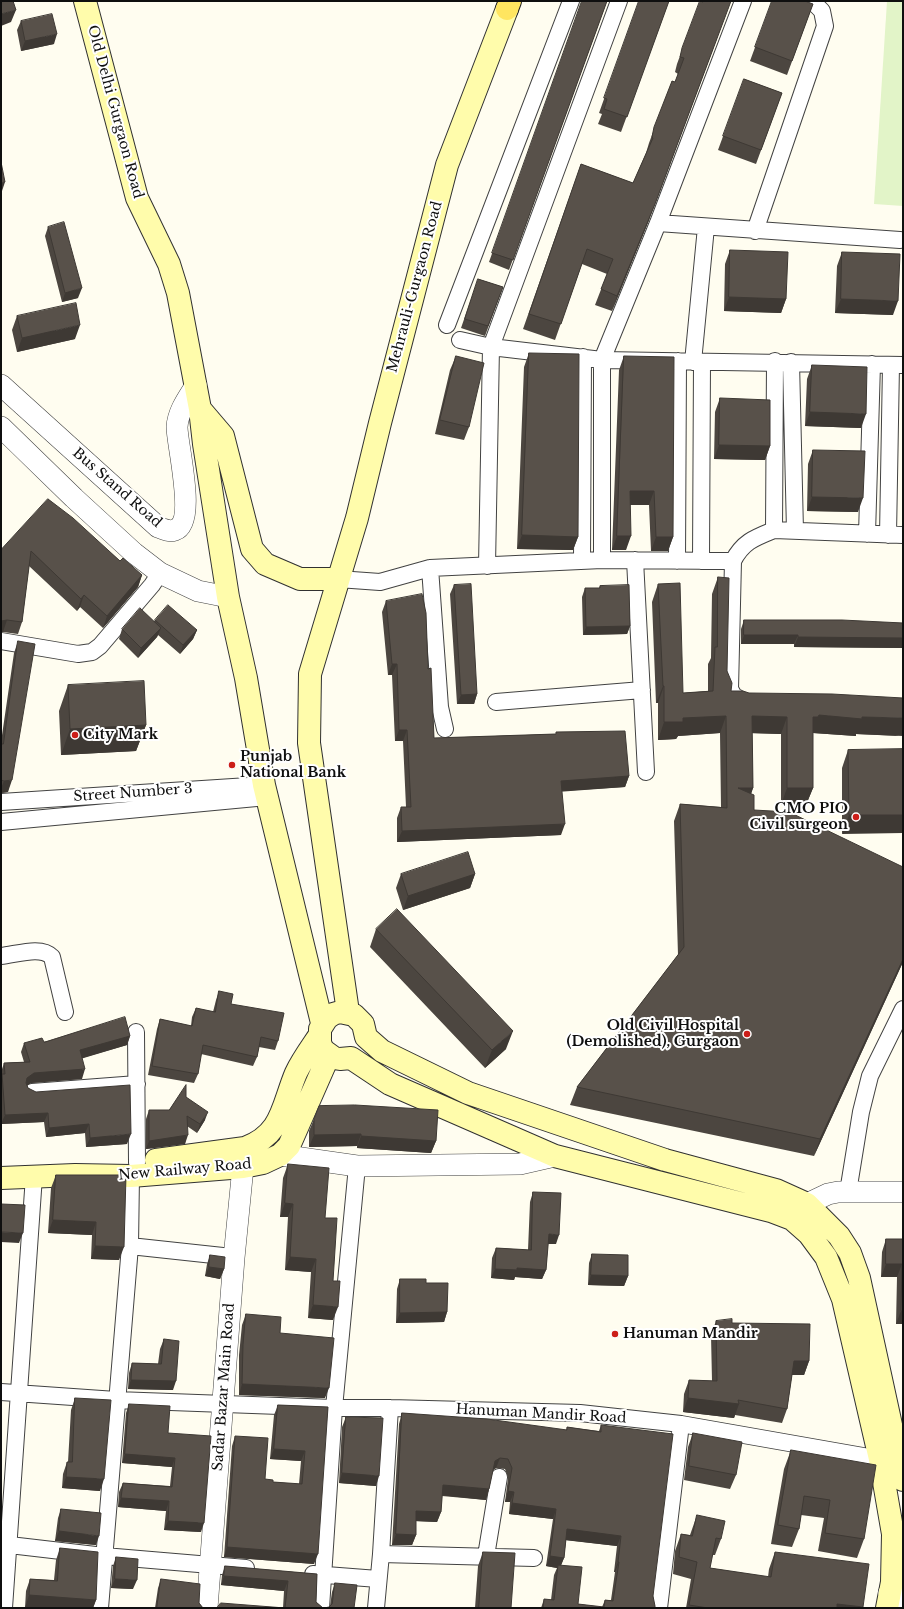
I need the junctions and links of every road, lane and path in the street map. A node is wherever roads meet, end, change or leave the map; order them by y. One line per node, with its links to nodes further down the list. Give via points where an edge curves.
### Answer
1 (85, 1): 22 (main road, Old Delhi Gurgaon Road, via 137,198 169,264 178,293)
2 (571, 1): 11 (street)
3 (619, 1): 13 (street)
4 (743, 1): 7 (street)
5 (812, 1): 9 (street, via 822,11 825,26)
6 (507, 4): 38 (main road, Mehrauli-Gurgaon Road, via 447,165 357,518)
7 (658, 223): 8 (street); 15 (street)
8 (706, 227): 9 (street); 16 (street)
9 (755, 231): 10 (street)
10 (900, 240)
11 (448, 325)
12 (460, 340): 13 (street)
13 (491, 347): 14 (street); 35 (street)
14 (583, 357): 15 (street); 31 (street)
15 (602, 360): 16 (street); 29 (street)
16 (691, 361): 17 (street); 32 (street); 33 (street)
17 (775, 361): 18 (street); 25 (street)
18 (791, 362): 19 (street); 26 (street)
19 (872, 364): 20 (street); 27 (street)
20 (897, 365): 28 (street)
21 (1, 385): 22 (street, Bus Stand Road, via 158,527 168,531 176,530 181,525 186,502 177,426 182,407)
22 (196, 385): 23 (main road, Old Delhi Gurgaon Road)
23 (200, 409): 38 (main road, via 223,436 252,549 265,564 300,579); 39 (main road, Old Delhi Gurgaon Road)
24 (1, 427): 37 (street, via 85,508)
25 (774, 530): 26 (street); 34 (street, via 755,537 740,548)
26 (795, 531): 27 (street)
27 (868, 534): 28 (street)
28 (895, 535)
29 (602, 560): 30 (street); 31 (street)
30 (635, 560): 32 (street); 41 (street)
31 (582, 561): 35 (street)
32 (677, 561): 33 (street)
33 (701, 561): 34 (street)
34 (733, 561): 42 (street, via 730,689 734,696 743,701)
35 (487, 566): 36 (street)
36 (430, 568): 38 (street, via 380,582); 44 (street, via 440,707)
37 (160, 573): 39 (street, via 198,591); 40 (street, via 100,646 92,652 78,654)
38 (338, 579): 52 (main road, Mehrauli-Gurgaon Road, via 310,674 309,743)
39 (228, 596): 46 (main road, Old Delhi Gurgaon Road)
40 (1, 641)
41 (642, 690): 43 (street); 45 (street)
42 (751, 701)
43 (496, 702)
44 (445, 729)
45 (646, 772)
46 (266, 791): 47 (street, Street Number 3); 48 (street); 53 (main road, Old Delhi Gurgaon Road)
47 (1, 802)
48 (1, 822)
49 (1, 956): 51 (street, via 37,951 49,954 52,957)
50 (903, 1009): 66 (street, via 870,1076 861,1112)
51 (65, 1012)
52 (348, 1012): 53 (main road, via 333,1014); 68 (main road, via 359,1019 366,1037 382,1051 468,1093 665,1160 776,1190)
53 (320, 1030): 55 (main road, Old Delhi Gurgaon Road, via 323,1050); 63 (main road, New Railway Road, via 297,1071 273,1130 259,1142 245,1148)
54 (136, 1032): 56 (street)
55 (329, 1055): 58 (main road, via 289,1146); 59 (main road, via 340,1059 350,1058 390,1084)
56 (137, 1084): 57 (street); 63 (street)
57 (32, 1092)
58 (280, 1155): 61 (main road, New Railway Road); 62 (street)
59 (555, 1156): 62 (street, via 520,1164); 78 (main road, via 771,1211 792,1219 809,1234 826,1256 843,1299)
60 (1, 1163): 63 (main road, New Railway Road)
61 (243, 1166): 63 (main road, New Railway Road); 70 (street, Sadar Bazar Main Road)
62 (357, 1166): 75 (street)
63 (134, 1169): 64 (main road, New Railway Road); 69 (street)
64 (34, 1176): 65 (main road, New Railway Road); 72 (street)
65 (1, 1178)
66 (848, 1192): 67 (street); 68 (street, via 828,1194)
67 (903, 1192)
68 (807, 1204): 80 (main road, via 839,1236 850,1253 859,1278)
69 (130, 1246): 70 (street); 73 (street)
70 (234, 1258): 74 (street, Sadar Bazar Main Road)
71 (1, 1392): 72 (street, Hanuman Mandir Road)
72 (18, 1393): 73 (street, Hanuman Mandir Road); 81 (street)
73 (116, 1400): 74 (street, Hanuman Mandir Road); 83 (street)
74 (222, 1403): 75 (street, Hanuman Mandir Road); 86 (street, Sadar Bazar Main Road)
75 (334, 1408): 76 (street, Hanuman Mandir Road); 89 (street)
76 (390, 1408): 77 (street, Hanuman Mandir Road, via 580,1413); 82 (street)
77 (681, 1424): 78 (street, Hanuman Mandir Road); 97 (street)
78 (880, 1459): 91 (main road, via 893,1534)
79 (499, 1477): 84 (street)
80 (903, 1480)
81 (4, 1544): 83 (street); 92 (street)
82 (381, 1554): 84 (street); 90 (street)
83 (104, 1556): 86 (street); 93 (street)
84 (486, 1556): 85 (street)
85 (534, 1558)
86 (211, 1565): 87 (street); 94 (street, Sadar Bazar Main Road)
87 (264, 1570)
88 (301, 1573): 89 (street)
89 (324, 1575): 90 (street); 95 (street)
90 (378, 1579): 96 (street)
91 (893, 1600)
92 (4, 1608)
93 (100, 1608)
94 (207, 1608)
95 (321, 1608)
96 (376, 1608)
97 (659, 1608)

